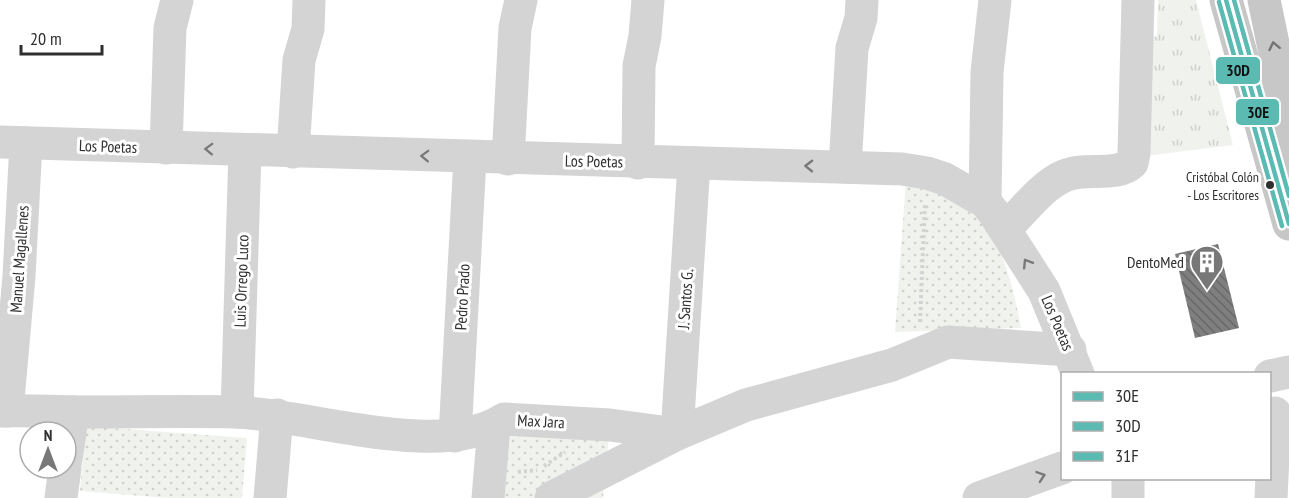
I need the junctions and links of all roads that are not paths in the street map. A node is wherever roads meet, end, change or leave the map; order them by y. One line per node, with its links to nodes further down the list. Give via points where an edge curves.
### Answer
1 (177, 0): 11 (street, via 170,28)
2 (309, 0): 13 (street, via 308,29 298,60)
3 (521, 0): 15 (street, via 515,28)
4 (648, 0): 16 (street, via 639,66)
5 (862, 0): 18 (street, via 852,48)
6 (995, 0): 20 (street, via 987,72)
7 (1138, 0): 22 (street, via 1132,163 1119,170 1065,175)
8 (1226, 0): 19 (main road)
9 (1264, 0): 19 (main road, one-way to 9, via 1281,82)
10 (13, 143): 11 (street, Los Poetas); 26 (street, Manuel Magallenes, via 19,276)
11 (166, 148): 12 (street, Los Poetas, one-way to 11)
12 (245, 150): 13 (street, Los Poetas); 28 (street, Luis Orrego Luco)
13 (293, 152): 14 (street, Los Poetas, one-way to 13)
14 (470, 158): 15 (street, Los Poetas); 34 (street, Pedro Prado)
15 (508, 159): 16 (street, Los Poetas)
16 (638, 163): 17 (street, Los Poetas)
17 (694, 163): 18 (street, Los Poetas, one-way to 17); 33 (street, J. Santos G.)
18 (845, 166): 20 (street, Los Poetas, via 927,173)
19 (1280, 188): 21 (main road)
20 (986, 202): 22 (street, Los Poetas)
21 (1289, 224)
22 (1005, 230): 23 (street, Los Poetas, one-way to 22, via 1044,291)
23 (1074, 362): 33 (street, via 948,342 892,365 746,405)
24 (1289, 372): 25 (street)
25 (1271, 376)
26 (4, 411): 27 (street, Max Jara)
27 (73, 412): 28 (street, Max Jara); 31 (street)
28 (237, 412): 30 (street, Max Jara)
29 (1278, 412): 44 (street)
30 (277, 415): 34 (street, Max Jara, via 373,432); 41 (street)
31 (72, 420)
32 (494, 426): 33 (street, Max Jara, via 504,419 610,425); 34 (street, Max Jara); 38 (street)
33 (677, 434): 42 (street)
34 (455, 436)
35 (1061, 468): 39 (street, one-way to 35)
36 (63, 480): 40 (street)
37 (1128, 480): 43 (street)
38 (489, 486)
39 (990, 496)
40 (60, 498)
41 (270, 498)
42 (551, 498)
43 (1128, 498)
44 (1271, 498)

